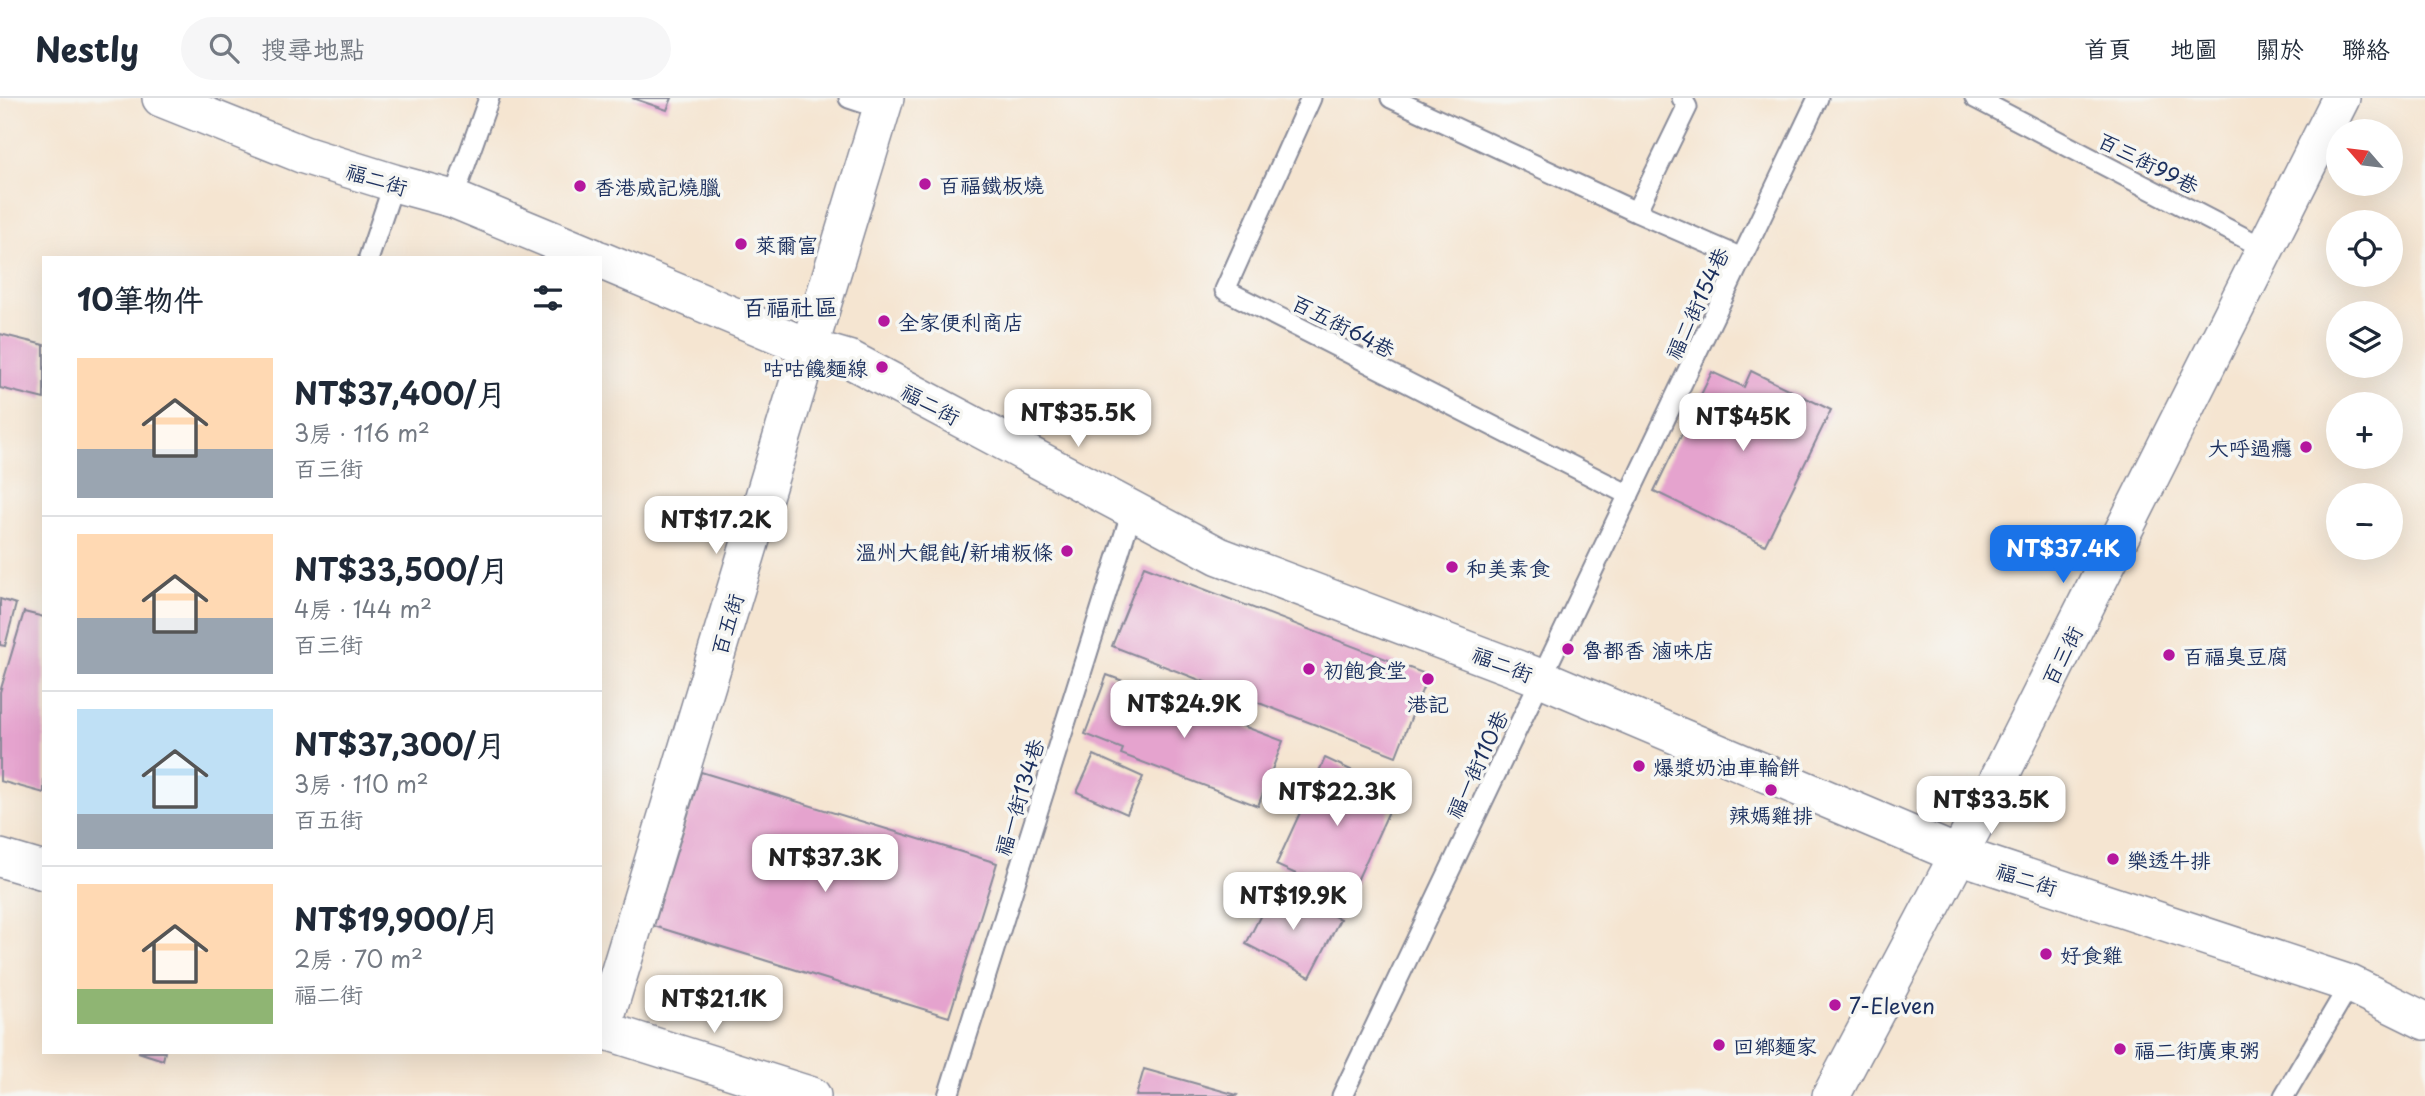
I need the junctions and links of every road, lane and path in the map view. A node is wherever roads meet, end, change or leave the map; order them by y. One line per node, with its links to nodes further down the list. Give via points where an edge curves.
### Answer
1 (161, 98): 10 (street, 福二街, via 304,155)
2 (489, 98): 11 (lane)
3 (1311, 98): 19 (lane, 百五街64巷, via 1225,290)
4 (1391, 98): 12 (lane)
5 (1682, 98): 12 (lane, via 1687,107)
6 (1818, 98): 16 (lane, 福二街154巷)
7 (1975, 98): 13 (lane, 百三街99巷)
8 (2341, 98): 13 (street, 百三街)
9 (872, 102): 18 (street, 百五街)
10 (394, 183): 11 (street, 福二街); 14 (lane)
11 (453, 199): 15 (street, 福二街)
12 (1636, 212): 16 (lane)
13 (2264, 248): 22 (street, 百三街)
14 (369, 256)
15 (591, 256)
16 (1742, 258): 19 (lane, 福二街154巷)
17 (602, 261): 18 (street, 福二街)
18 (810, 348): 20 (street, 福二街, via 851,360); 27 (street, 百五街)
19 (1629, 495): 21 (lane, 福二街154巷)
20 (1132, 511): 21 (street, 福二街, via 1219,556); 31 (lane, 福一街134巷)
21 (1541, 678): 22 (street, 福二街); 32 (lane, 福一街110巷)
22 (1959, 855): 25 (street, 福二街); 33 (street, 百三街)
23 (0, 858): 24 (street)
24 (42, 870)
25 (2350, 984): 26 (street, 福二街); 34 (lane)
26 (2425, 1021)
27 (602, 1027)
28 (602, 1030): 29 (street)
29 (768, 1089): 30 (street)
30 (812, 1096)
31 (948, 1096)
32 (1342, 1096)
33 (1831, 1096)
34 (2284, 1096)

